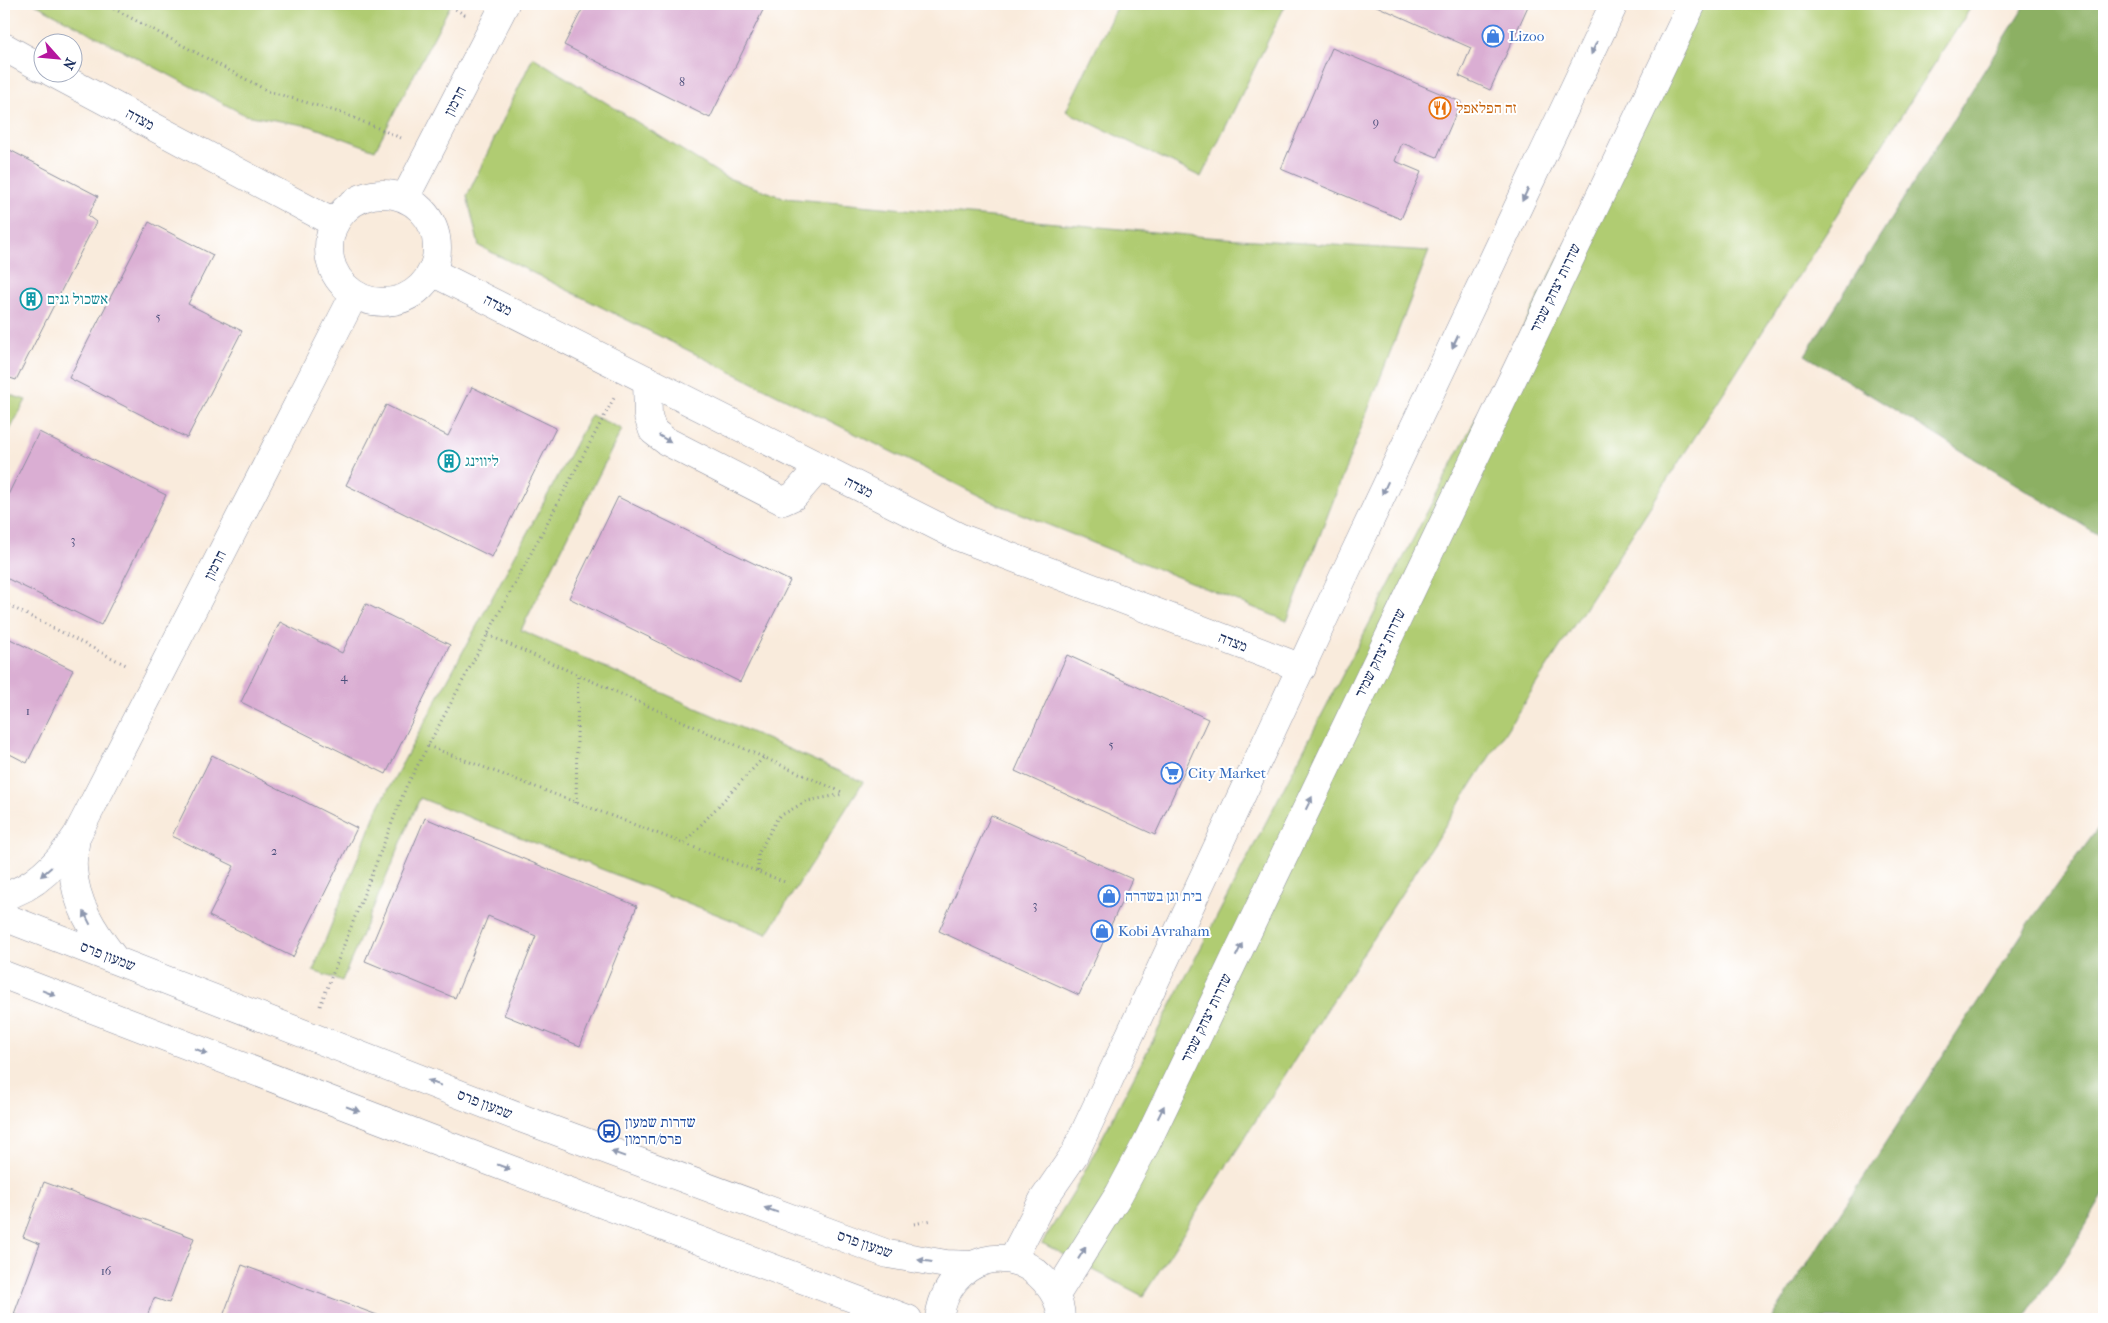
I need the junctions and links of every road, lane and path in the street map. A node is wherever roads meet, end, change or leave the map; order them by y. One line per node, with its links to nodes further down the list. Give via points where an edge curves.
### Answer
1 (105, 4): 8 (path, via 268,91 345,114)
2 (505, 4): 8 (street, חרמון)
3 (1614, 4): 17 (street, one-way to 17)
4 (1692, 4): 34 (street, שדרות יצחק שמיר, one-way to 4, via 1147,1142)
5 (4, 48): 6 (street)
6 (32, 63)
7 (70, 82): 10 (street, מצדה)
8 (429, 151): 9 (street, חרמון)
9 (405, 198): 10 (street, via 373,194 344,209); 11 (street, via 419,207 430,221 437,255)
10 (334, 222): 12 (street, via 328,254 332,270)
11 (432, 272): 12 (street, via 421,287 389,303 370,302); 13 (street, מצדה)
12 (354, 295): 19 (street, חרמון)
13 (638, 376): 14 (street, מצדה); 14 (street, one-way to 14, via 653,431 783,501 794,496); 16 (path)
14 (819, 467): 17 (street, מצדה, via 959,537)
15 (4, 603): 19 (path)
16 (488, 636): 18 (path); 20 (path)
17 (1302, 668): 32 (street, via 1074,1155 1044,1200)
18 (578, 676): 21 (path); 22 (path)
19 (156, 681): 23 (street, חרמון)
20 (428, 746): 22 (path); 31 (path, via 406,787)
21 (763, 758): 24 (path); 25 (path, via 844,794 806,801 778,817 758,854)
22 (576, 803): 24 (path)
23 (77, 835): 27 (street, חרמון, one-way to 27, via 60,860 38,879); 29 (street, חרמון, one-way to 23, via 84,914 76,890 72,866)
24 (684, 843): 25 (path)
25 (758, 871): 26 (path)
26 (785, 882)
27 (4, 896)
28 (4, 917): 29 (street, שמעון פרס)
29 (114, 958): 31 (street, שמעון פרס)
30 (4, 975): 35 (street, one-way to 35)
31 (308, 1034): 33 (street, שמעון פרס, one-way to 31, via 888,1254 526,1120)
32 (1012, 1260): 33 (street, via 992,1259); 34 (street, via 1030,1266 1046,1278)
33 (973, 1265): 36 (street, via 958,1275 948,1288)
34 (1058, 1307)
35 (908, 1319)
36 (939, 1319)

